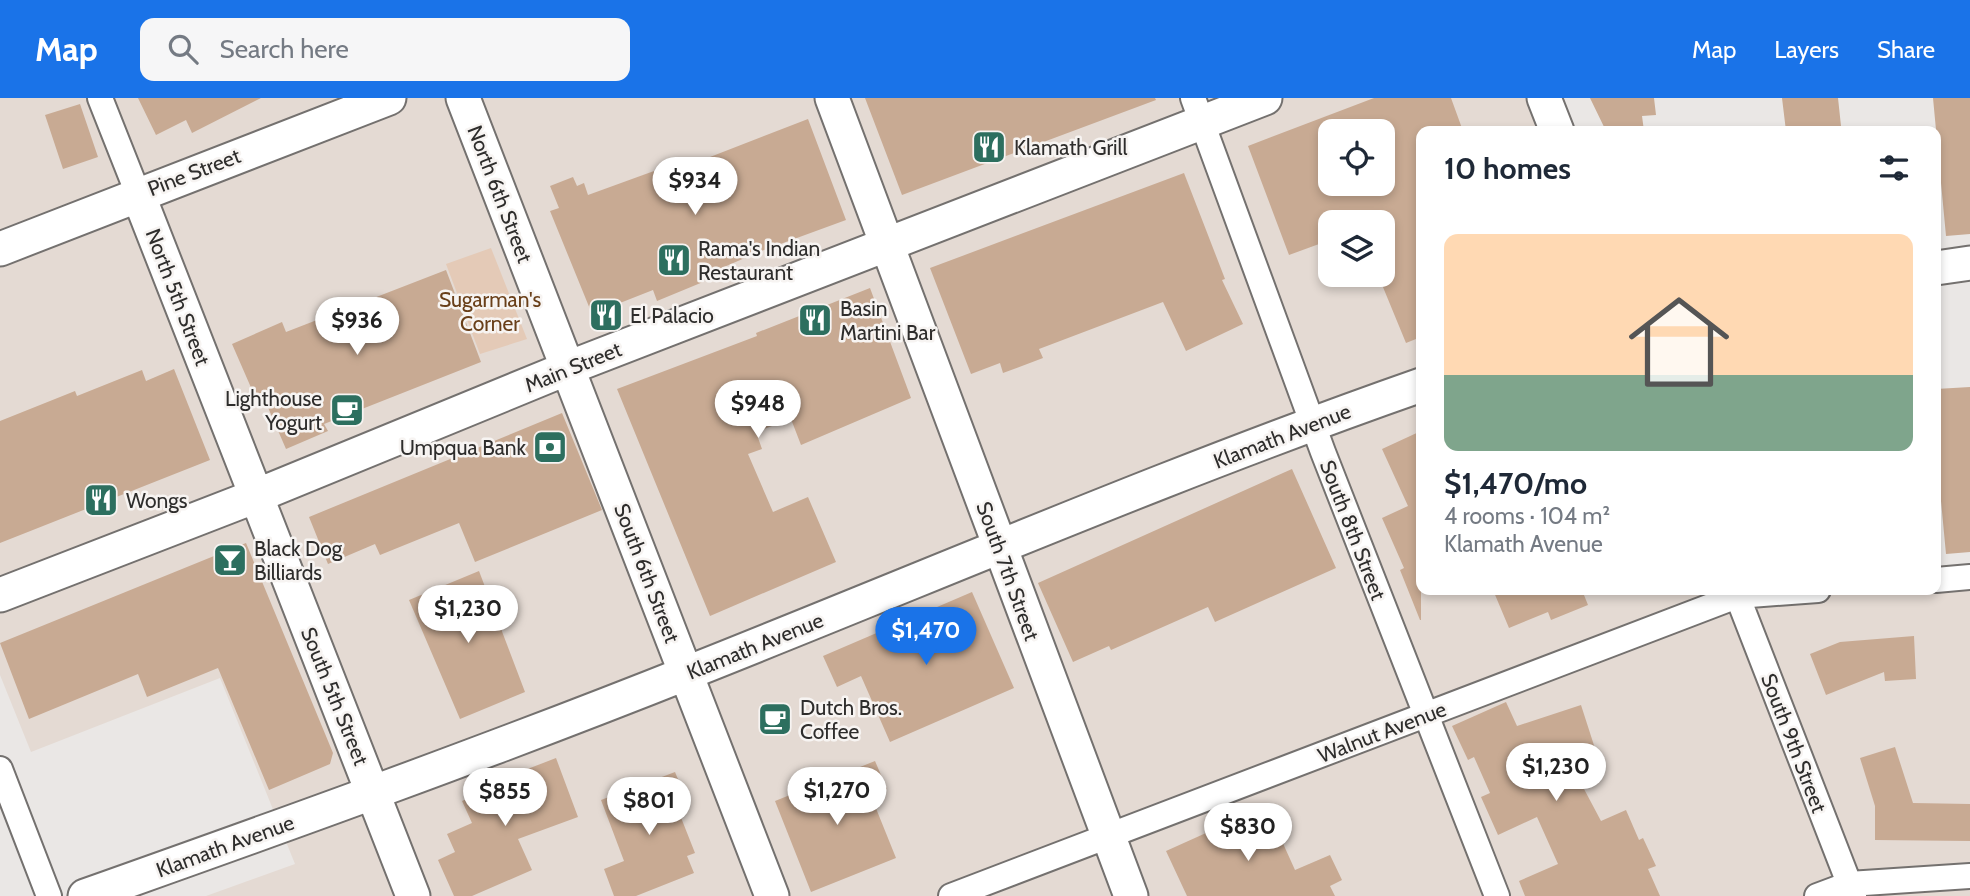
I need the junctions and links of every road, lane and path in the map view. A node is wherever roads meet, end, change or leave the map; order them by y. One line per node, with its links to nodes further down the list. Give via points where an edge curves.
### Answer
1 (100, 98): 9 (street, North 5th Street)
2 (389, 98): 9 (main road, Pine Street)
3 (463, 98): 14 (main road, North 6th Street)
4 (832, 98): 10 (main road, South 7th Street)
5 (1265, 98): 7 (main road, Main Street)
6 (1544, 98): 8 (main road)
7 (1198, 110): 10 (main road, Main Street); 16 (street, South 8th Street)
8 (1555, 126)
9 (138, 194): 11 (main road, Pine Street); 17 (main road, North 5th Street)
10 (889, 245): 14 (main road, Main Street); 18 (main road, South 7th Street)
11 (0, 249)
12 (1970, 263): 13 (main road)
13 (1941, 267)
14 (568, 368): 17 (main road, Main Street); 24 (main road, South 6th Street)
15 (1416, 387): 16 (main road, Klamath Avenue)
16 (1312, 423): 18 (main road, Klamath Avenue); 25 (street, South 8th Street)
17 (256, 496): 21 (main road, Main Street); 27 (main road, South 5th Street)
18 (999, 548): 24 (main road, Klamath Avenue); 28 (main road, South 7th Street)
19 (1970, 577): 20 (street)
20 (1941, 580)
21 (0, 595)
22 (1731, 595): 25 (street, Walnut Avenue)
23 (1737, 595): 30 (street, South 9th Street)
24 (686, 674): 27 (main road, Klamath Avenue); 34 (main road, South 6th Street)
25 (1425, 716): 28 (street, Walnut Avenue); 37 (street, South 8th Street)
26 (0, 769): 31 (street)
27 (374, 793): 32 (main road, Klamath Avenue); 33 (main road, South 5th Street)
28 (1108, 835): 35 (street, Walnut Avenue); 36 (main road, South 7th Street)
29 (1970, 876): 30 (street)
30 (1851, 890): 38 (street)
31 (49, 896)
32 (85, 896)
33 (413, 896)
34 (772, 896)
35 (951, 896)
36 (1131, 896)
37 (1497, 896)
38 (1817, 896)

